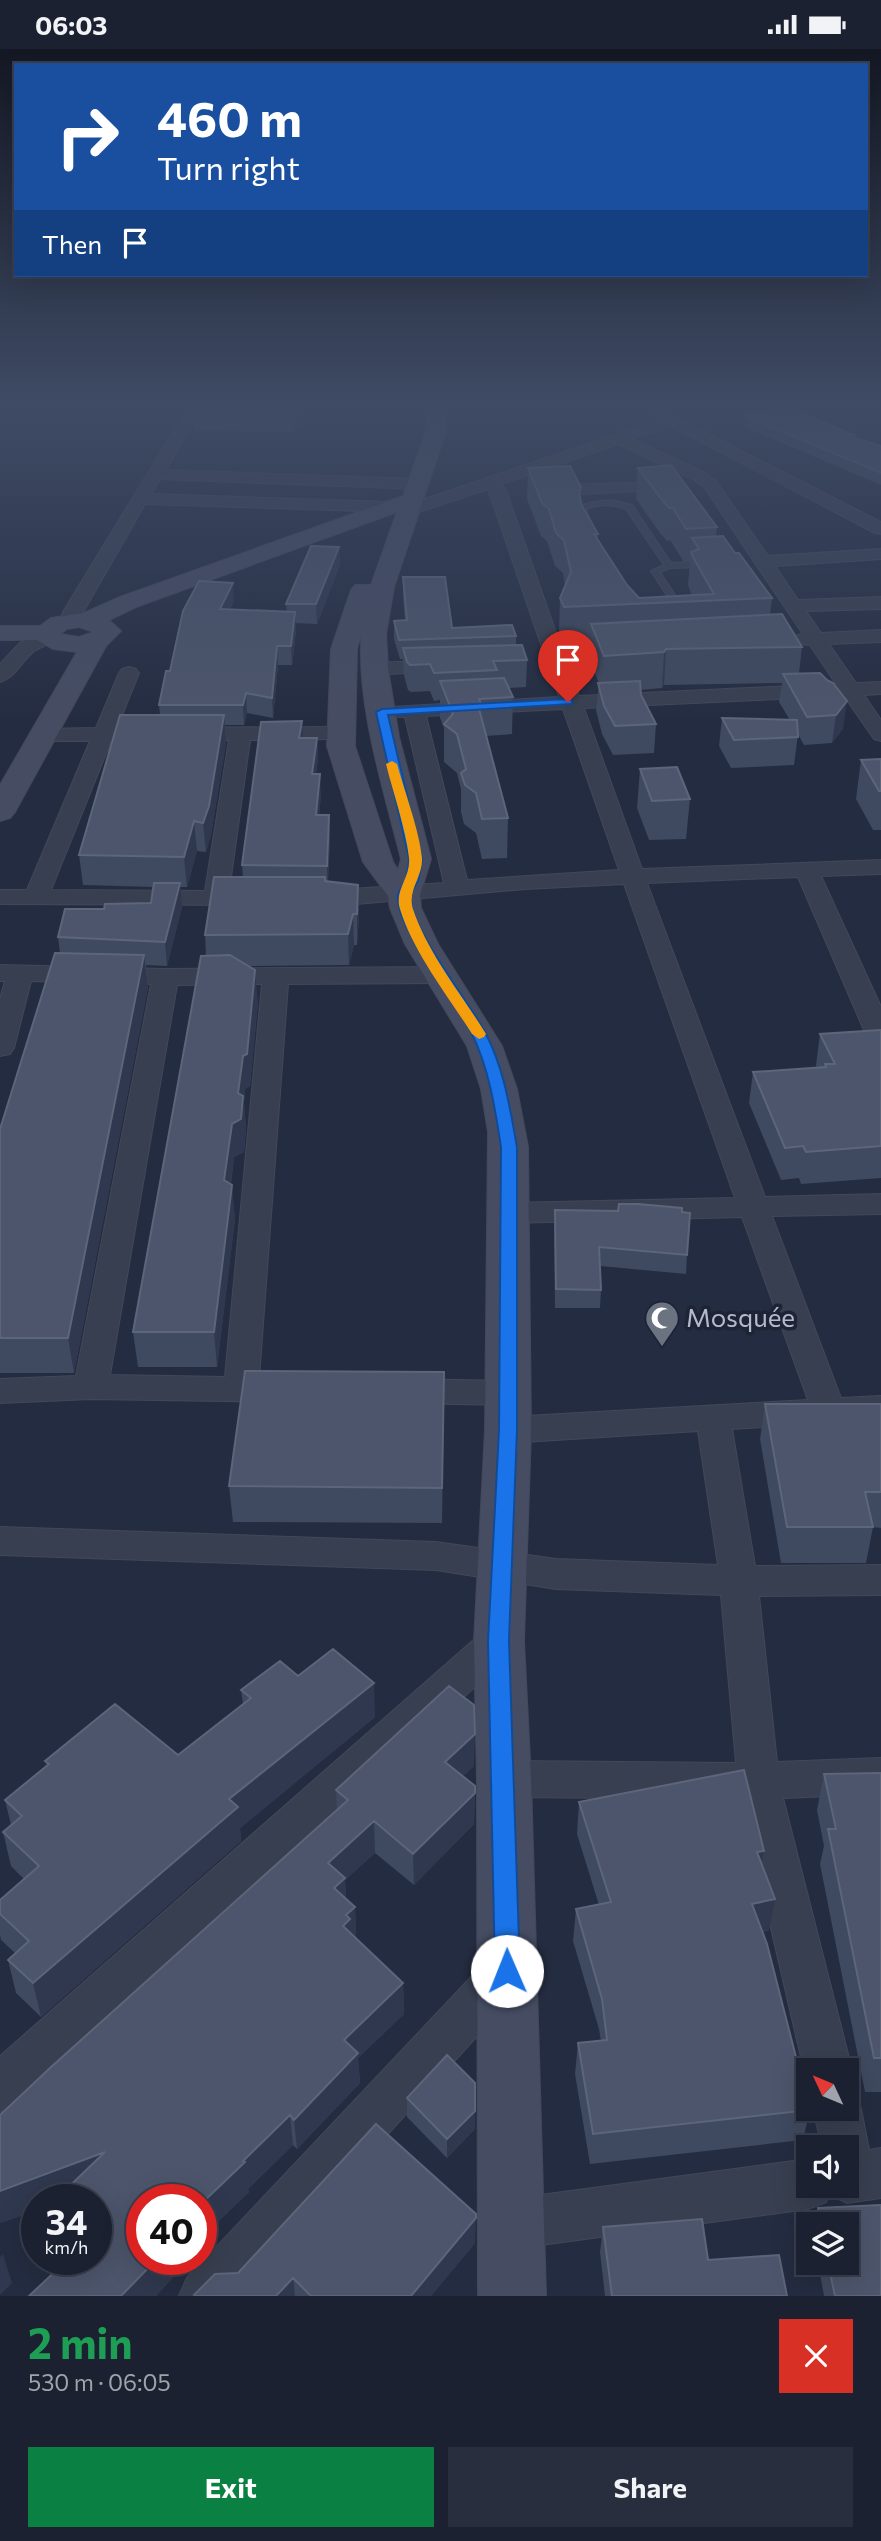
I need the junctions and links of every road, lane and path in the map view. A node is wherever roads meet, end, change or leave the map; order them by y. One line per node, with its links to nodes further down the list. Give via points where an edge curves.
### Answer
1 (132, 514): 20 (street, via 72,612)
2 (371, 514): 20 (street)
3 (399, 514): 35 (street, via 356,609 344,649)
4 (401, 514): 27 (street, via 378,602)
5 (513, 514): 25 (street)
6 (584, 514): 11 (lane)
7 (634, 514): 15 (lane)
8 (728, 514): 13 (street)
9 (852, 514): 10 (street)
10 (881, 529)
11 (593, 536)
12 (881, 554): 13 (street)
13 (756, 562): 17 (street)
14 (723, 563): 15 (lane)
15 (669, 566): 18 (lane, via 655,575 680,609)
16 (881, 603): 17 (street)
17 (793, 606): 22 (street)
18 (665, 613)
19 (0, 633): 20 (street)
20 (75, 636): 29 (street, via 27,647); 36 (street)
21 (881, 636): 22 (street)
22 (816, 639): 23 (street); 31 (street)
23 (788, 641)
24 (650, 648): 25 (street)
25 (550, 659): 32 (street)
26 (458, 666): 27 (street)
27 (375, 669): 34 (street)
28 (130, 673): 37 (street)
29 (0, 676)
30 (881, 688): 31 (street)
31 (850, 689): 32 (street); 39 (street)
32 (568, 702): 33 (street); 43 (street)
33 (414, 711): 34 (street); 44 (street)
34 (382, 712): 45 (street, via 416,859)
35 (339, 733): 38 (street); 45 (street, via 343,759 377,862)
36 (41, 735): 37 (street); 40 (street)
37 (103, 735): 38 (street); 47 (street)
38 (240, 735): 48 (street)
39 (881, 735)
40 (0, 813)
41 (881, 867): 42 (street)
42 (806, 869): 43 (street); 55 (street)
43 (631, 875): 44 (street); 59 (street)
44 (457, 888): 45 (street)
45 (404, 894): 50 (street); 52 (street, via 411,922)
46 (0, 897): 47 (street)
47 (36, 897): 48 (street)
48 (216, 897): 49 (street)
49 (272, 898)
50 (300, 898)
51 (10, 973): 53 (street); 57 (street)
52 (442, 975): 54 (street); 60 (street, via 478,1032 499,1087 509,1147)
53 (165, 977): 54 (street); 61 (street)
54 (276, 977): 62 (street)
55 (875, 1008): 56 (street)
56 (881, 1037)
57 (0, 1048)
58 (881, 1204): 59 (street)
59 (753, 1207): 60 (street); 68 (street)
60 (509, 1213): 67 (street)
61 (91, 1387): 62 (street); 64 (street)
62 (241, 1390): 63 (street)
63 (308, 1390)
64 (0, 1391)
65 (374, 1391): 67 (street)
66 (881, 1408): 68 (street)
67 (508, 1411): 69 (street); 71 (street)
68 (829, 1411): 69 (street)
69 (713, 1418): 73 (street)
70 (0, 1541): 71 (street, via 436,1556)
71 (503, 1565): 73 (street, via 556,1574); 74 (street)
72 (881, 1580): 73 (street)
73 (739, 1581): 77 (street)
74 (499, 1641): 76 (street); 80 (street)
75 (881, 1776): 77 (street)
76 (504, 1779): 77 (street); 78 (street)
77 (758, 1781): 79 (street)
78 (507, 1971): 82 (street); 83 (street)
79 (825, 2058)
80 (0, 2088)
81 (796, 2176): 82 (street)
82 (511, 2224): 84 (street)
83 (205, 2296)
84 (512, 2296)

